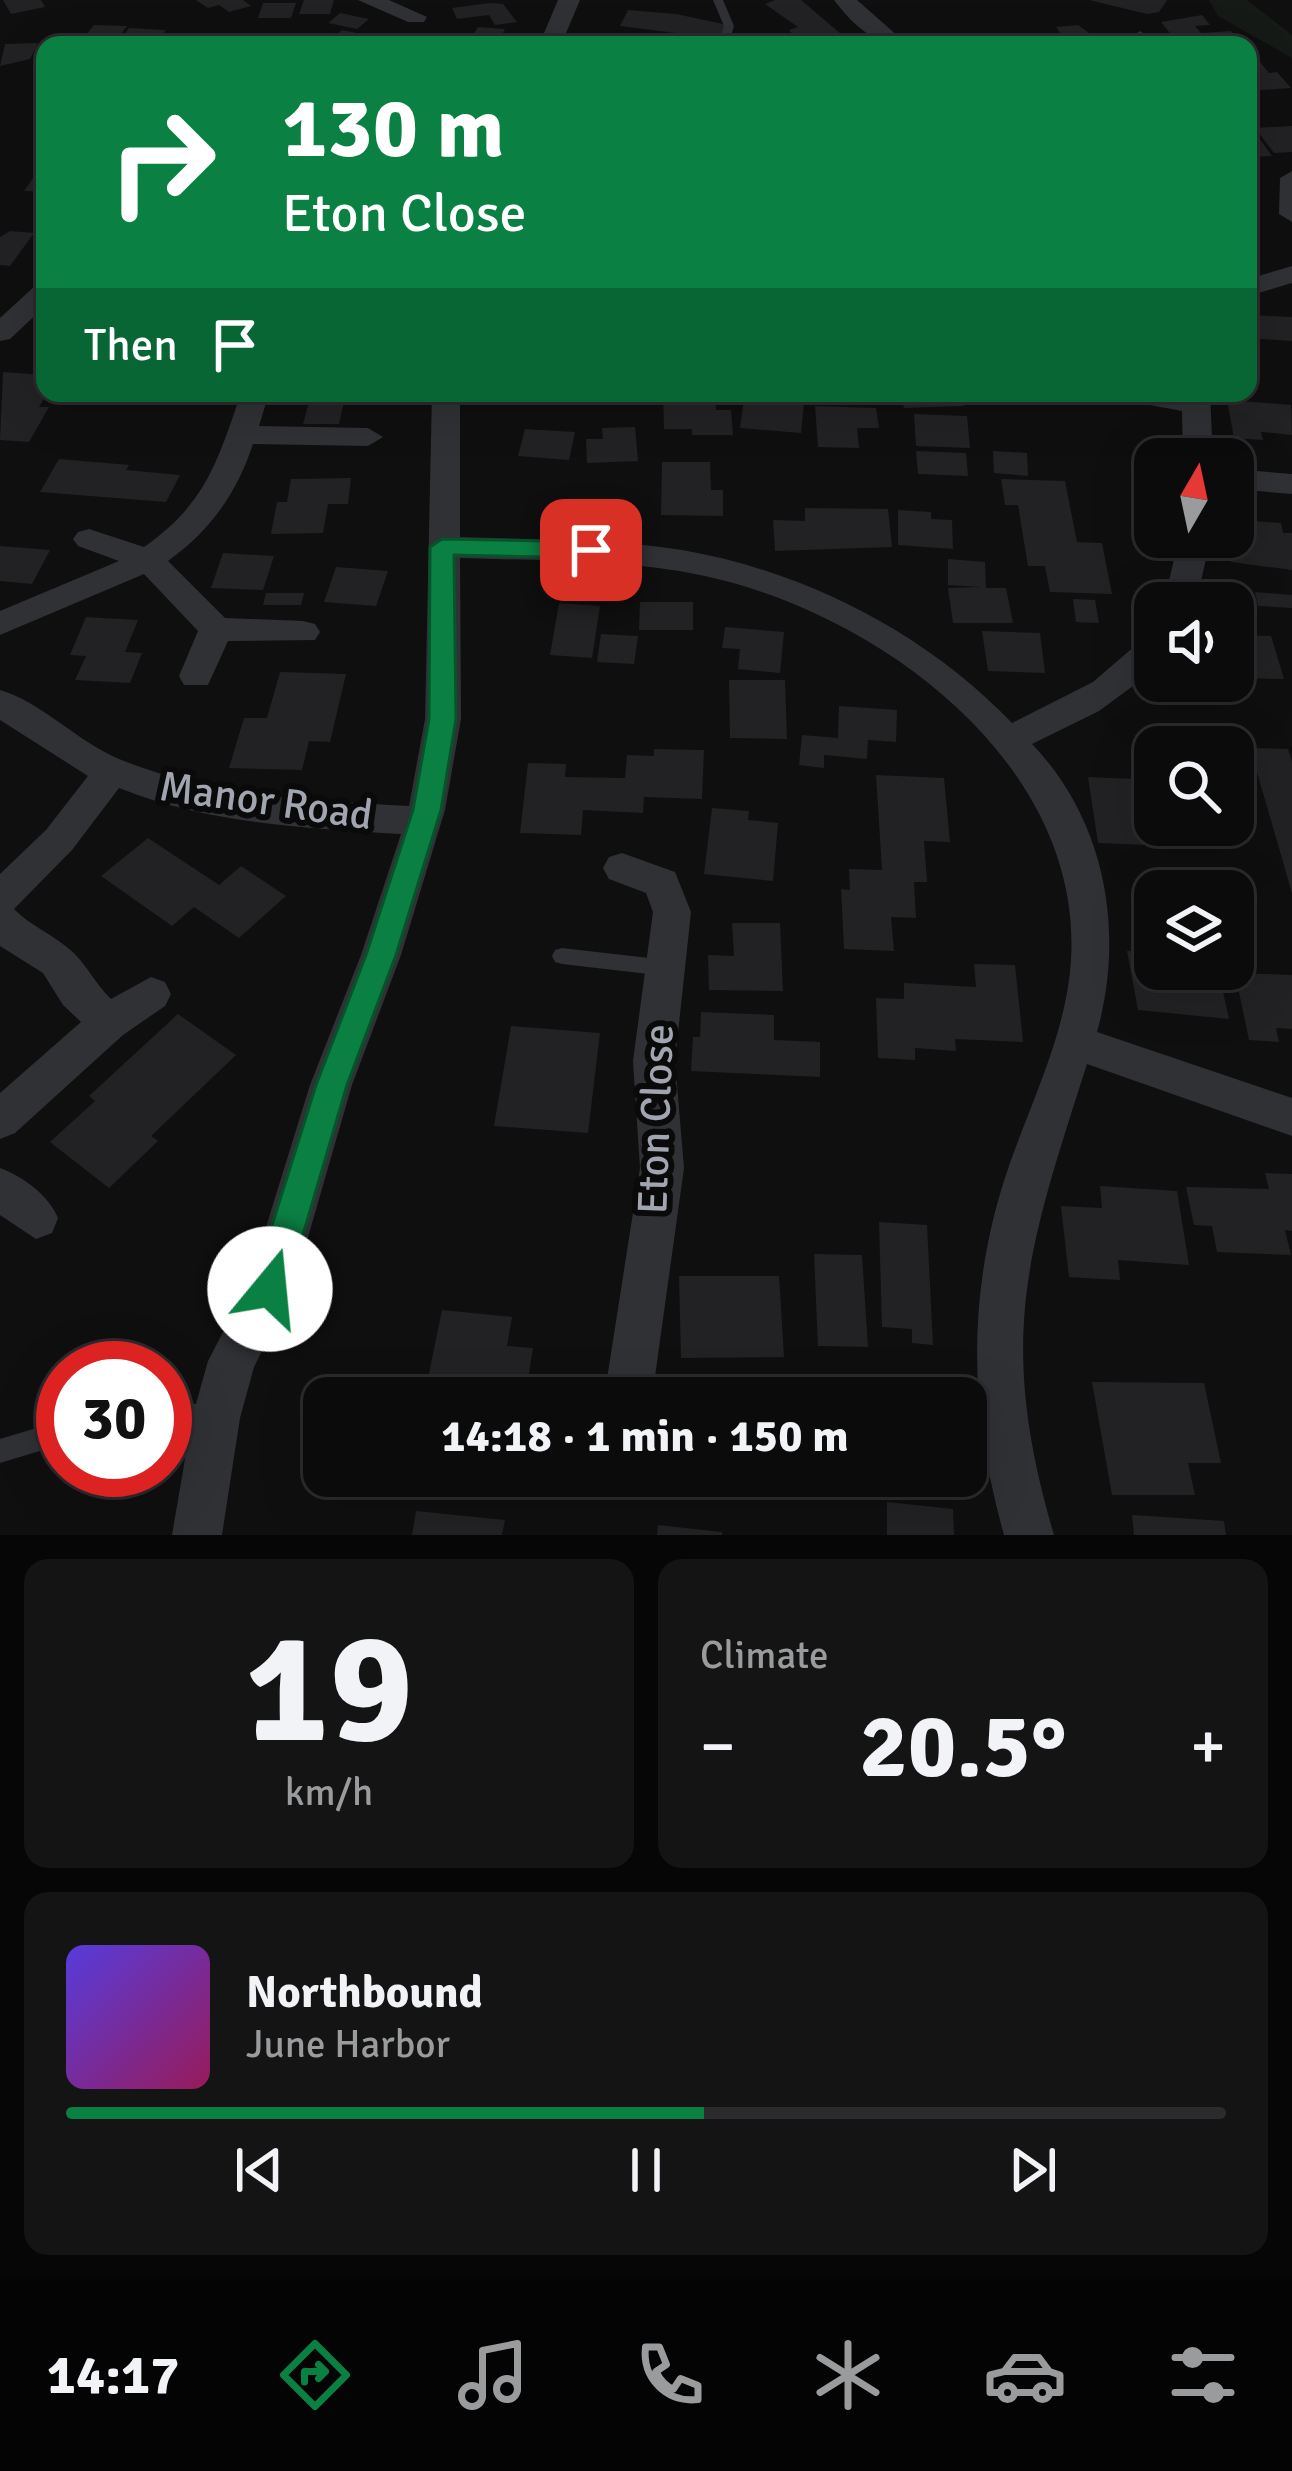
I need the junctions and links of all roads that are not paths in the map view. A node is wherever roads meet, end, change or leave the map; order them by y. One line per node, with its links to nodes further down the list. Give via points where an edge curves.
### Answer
1 (370, 0): 5 (street)
2 (569, 0): 6 (street)
3 (718, 0): 7 (lane)
4 (845, 0): 8 (street)
5 (416, 17)
6 (554, 36)
7 (726, 36)
8 (886, 36)
9 (1292, 178): 10 (street)
10 (1292, 214)
11 (36, 299): 12 (street)
12 (0, 333)
13 (252, 402): 16 (street)
14 (446, 402): 22 (street)
15 (1196, 402): 18 (street)
16 (240, 436): 17 (street); 23 (street, via 211,502)
17 (368, 437)
18 (1197, 438)
19 (1254, 480): 20 (street)
20 (1292, 484)
21 (89, 539): 23 (street)
22 (442, 547): 30 (street, via 663,557 770,585 881,634); 32 (street, via 442,719)
23 (149, 560): 24 (street); 25 (street)
24 (0, 624)
25 (216, 629): 26 (street); 28 (street)
26 (303, 632)
27 (1134, 669): 30 (street)
28 (196, 676)
29 (0, 702): 31 (street, Manor Road)
30 (1007, 740): 40 (street, via 1070,825 1090,900 1092,957)
31 (110, 774): 32 (street, Manor Road, via 238,807); 34 (street, Manor Road)
32 (424, 821): 48 (street, via 270,1289 232,1361)
33 (622, 868): 37 (street, Eton Close, via 661,883 672,912)
34 (0, 898)
35 (0, 920): 39 (street, via 57,961)
36 (562, 956): 37 (lane)
37 (666, 968): 45 (street, Eton Close, via 654,1061 662,1168)
38 (151, 994): 39 (street)
39 (109, 1023): 42 (street)
40 (1077, 1043): 41 (street); 46 (street, via 1021,1197)
41 (1292, 1117)
42 (0, 1120)
43 (0, 1188): 44 (street)
44 (36, 1218)
45 (631, 1377)
46 (987, 1398)
47 (192, 1415): 48 (lane)
48 (216, 1418): 52 (street)
49 (987, 1434): 53 (street)
50 (36, 1440): 51 (lane)
51 (0, 1450)
52 (197, 1535)
53 (1029, 1535)

